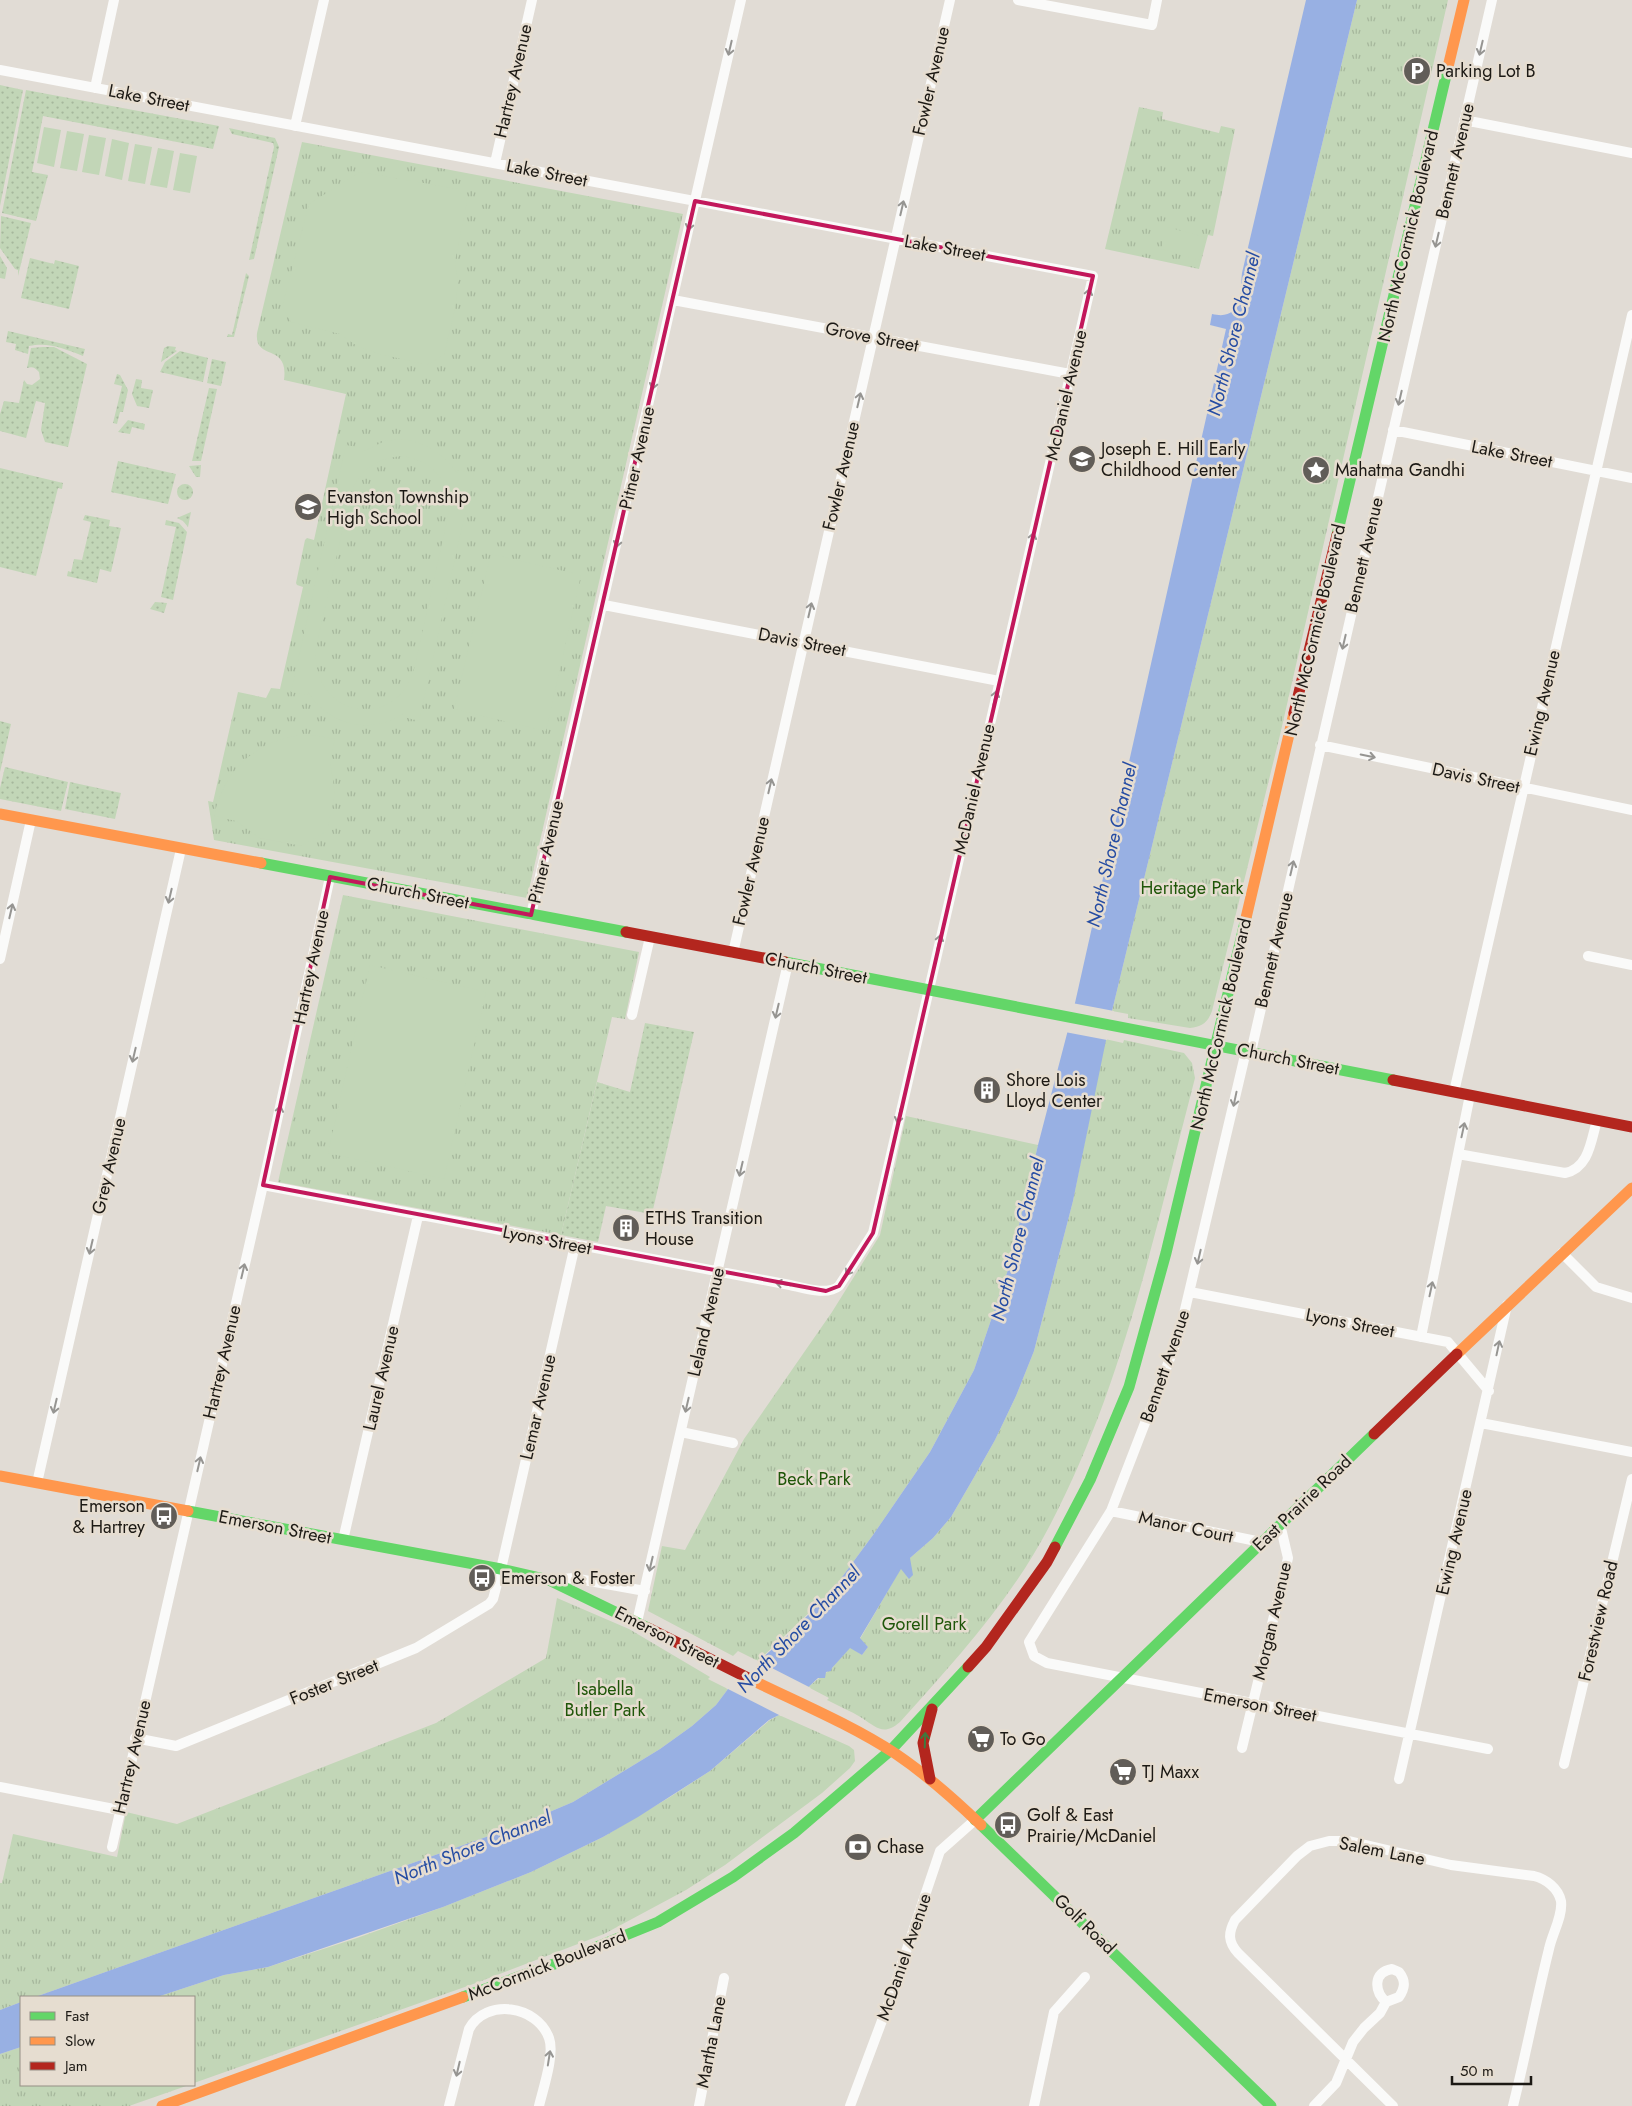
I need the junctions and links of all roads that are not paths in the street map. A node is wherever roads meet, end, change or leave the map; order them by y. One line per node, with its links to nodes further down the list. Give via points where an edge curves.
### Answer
1 (114, 0): 11 (street)
2 (324, 0): 13 (street)
3 (532, 0): 15 (street, Hartrey Avenue)
4 (741, 0): 16 (street, Pitner Avenue, one-way to 16)
5 (950, 0): 17 (street, Fowler Avenue, one-way to 5)
6 (1018, 0): 7 (street, via 1152,25)
7 (1157, 0)
8 (1464, 0): 45 (main road, North McCormick Boulevard)
9 (1492, 0): 12 (street, Bennett Avenue, one-way to 12)
10 (0, 70): 11 (street, Lake Street)
11 (95, 88): 13 (street, Lake Street)
12 (1464, 120): 14 (street); 23 (street, Bennett Avenue, one-way to 23)
13 (295, 126): 15 (street, Lake Street)
14 (1632, 153)
15 (495, 163): 16 (street, Lake Street)
16 (695, 201): 17 (street, Lake Street); 19 (street, Pitner Avenue, one-way to 19)
17 (895, 239): 18 (street, Lake Street); 21 (street, Fowler Avenue)
18 (1093, 276): 22 (street, McDaniel Avenue, one-way to 18)
19 (673, 300): 21 (street, Grove Street); 26 (street, Pitner Avenue, one-way to 26)
20 (1632, 315): 24 (street, Ewing Avenue)
21 (873, 338): 22 (street, Grove Street); 27 (street, Fowler Avenue, one-way to 21)
22 (1070, 374): 28 (street, McDaniel Avenue, one-way to 22)
23 (1393, 430): 24 (street, Lake Street); 29 (street, Bennett Avenue, one-way to 29)
24 (1597, 471): 25 (street, Lake Street); 30 (street, Ewing Avenue)
25 (1632, 478)
26 (604, 604): 27 (street, Davis Street); 36 (street, Pitner Avenue)
27 (803, 642): 28 (street, Davis Street); 38 (street, Fowler Avenue, one-way to 27)
28 (1000, 681): 43 (street, McDaniel Avenue, one-way to 28)
29 (1320, 745): 30 (street, Davis Street, one-way to 30); 46 (street, Bennett Avenue, one-way to 29)
30 (1523, 788): 31 (street, Davis Street); 47 (street, Ewing Avenue)
31 (1632, 810)
32 (0, 814): 33 (main road, Church Street)
33 (31, 820): 34 (main road, Church Street); 40 (street, one-way to 33)
34 (181, 849): 35 (main road, Church Street); 71 (street, Grey Avenue, one-way to 71)
35 (330, 877): 36 (main road, Church Street); 52 (street, Hartrey Avenue, one-way to 35)
36 (531, 915): 37 (main road, Church Street)
37 (650, 937): 38 (main road, Church Street); 44 (street)
38 (733, 953): 41 (main road, Church Street)
39 (1588, 956): 42 (street)
40 (0, 958)
41 (788, 963): 43 (main road, Church Street); 57 (street, Leland Avenue, one-way to 57)
42 (1632, 965)
43 (928, 989): 45 (main road, Church Street); 58 (street, McDaniel Avenue, one-way to 58, via 872,1233 839,1286)
44 (632, 1015)
45 (1216, 1046): 46 (main road, Church Street); 83 (main road, North McCormick Boulevard, via 1166,1254 1129,1387 1090,1480 1027,1592 986,1647)
46 (1249, 1052): 47 (main road, Church Street); 59 (street, Bennett Avenue, one-way to 59)
47 (1454, 1092): 48 (main road, Church Street)
48 (1470, 1095): 49 (main road, Church Street); 51 (street, one-way to 48)
49 (1597, 1120): 50 (main road, Church Street); 51 (street, via 1584,1160 1576,1171 1565,1173)
50 (1632, 1127)
51 (1458, 1154): 62 (street, one-way to 51)
52 (263, 1186): 54 (street, Lyons Street); 72 (street, Hartrey Avenue, one-way to 52)
53 (1632, 1188): 56 (main road, East Prairie Road)
54 (418, 1216): 55 (street, Lyons Street); 75 (street, Laurel Avenue)
55 (575, 1245): 57 (street, Lyons Street); 77 (street, Lemar Avenue)
56 (1562, 1253): 60 (street, via 1596,1287); 61 (main road, East Prairie Road)
57 (717, 1273): 58 (street, Lyons Street, one-way to 57); 66 (street, Leland Avenue, one-way to 66)
58 (831, 1290)
59 (1190, 1292): 62 (street, Lyons Street); 73 (street, Bennett Avenue, via 1180,1335)
60 (1632, 1298)
61 (1507, 1305): 63 (main road, East Prairie Road); 64 (street, Ewing Avenue, one-way to 61)
62 (1421, 1337): 63 (street, Lyons Street, via 1448,1342)
63 (1457, 1354): 64 (street, Lyons Street); 74 (main road, East Prairie Road)
64 (1488, 1391): 65 (street, Ewing Avenue)
65 (1481, 1424): 68 (street); 85 (street, Ewing Avenue)
66 (681, 1432): 67 (street); 79 (street, Leland Avenue, one-way to 79)
67 (733, 1443)
68 (1632, 1452)
69 (0, 1476): 71 (main road, Emerson Street)
70 (1632, 1479): 90 (street, Forestview Road)
71 (37, 1483): 72 (main road, Emerson Street)
72 (188, 1511): 75 (main road, Emerson Street); 86 (street, Hartrey Avenue)
73 (1111, 1512): 76 (street, Manor Court); 81 (street, Bennett Avenue, via 1029,1642)
74 (1280, 1524): 76 (main road, East Prairie Road); 84 (street, Morgan Avenue, via 1288,1558)
75 (343, 1540): 77 (main road, Emerson Street)
76 (1261, 1542): 82 (main road, East Prairie Road)
77 (501, 1569): 78 (main road, Emerson Street); 86 (street, Foster Street, via 489,1604 416,1648 176,1746)
78 (549, 1580): 79 (street, Emerson Street, via 573,1578); 80 (main road, Emerson Street)
79 (645, 1591): 80 (street, Leland Avenue)
80 (637, 1622): 89 (main road, Emerson Street)
81 (1034, 1656): 82 (street, Emerson Street, via 1047,1663)
82 (1120, 1678): 84 (street, Emerson Street); 95 (main road, East Prairie Road)
83 (934, 1703): 89 (main road, North McCormick Boulevard); 91 (main road, one-way to 83, via 923,1744)
84 (1254, 1704): 85 (street, Emerson Street); 87 (street, Morgan Avenue)
85 (1410, 1734): 88 (street, Emerson Street); 92 (street, Ewing Avenue)
86 (135, 1738): 94 (street, Hartrey Avenue)
87 (1242, 1748)
88 (1488, 1749)
89 (891, 1750): 91 (main road, Golf Road); 101 (main road, McCormick Boulevard, via 791,1834 709,1893 658,1922 557,1963)
90 (1564, 1764)
91 (930, 1779): 95 (main road, Golf Road)
92 (1399, 1780)
93 (0, 1788): 94 (street)
94 (119, 1810): 96 (street, Hartrey Avenue)
95 (975, 1820): 105 (street, McDaniel Avenue, via 940,1852); 107 (main road, Golf Road)
96 (112, 1846)
97 (1085, 1977): 106 (street, via 1054,2012)
98 (724, 1978): 104 (street, Martha Lane)
99 (1386, 2002): 100 (street, via 1353,2042)
100 (1345, 2059): 108 (street, via 1336,2084); 109 (street, Salem Lane); 110 (street, Salem Lane, via 1238,1953 1230,1941 1230,1931 1236,1920 1297,1856 1310,1846 1338,1839 1451,1865 1541,1878 1554,1887 1561,1908)
101 (162, 2106)
102 (449, 2106): 103 (street, one-way to 102, via 550,2040 540,2024 524,2013 500,2009 482,2014 469,2029)
103 (539, 2106)
104 (699, 2106)
105 (850, 2106)
106 (1034, 2106)
107 (1271, 2106)
108 (1314, 2106)
109 (1393, 2106)
110 (1513, 2106)

